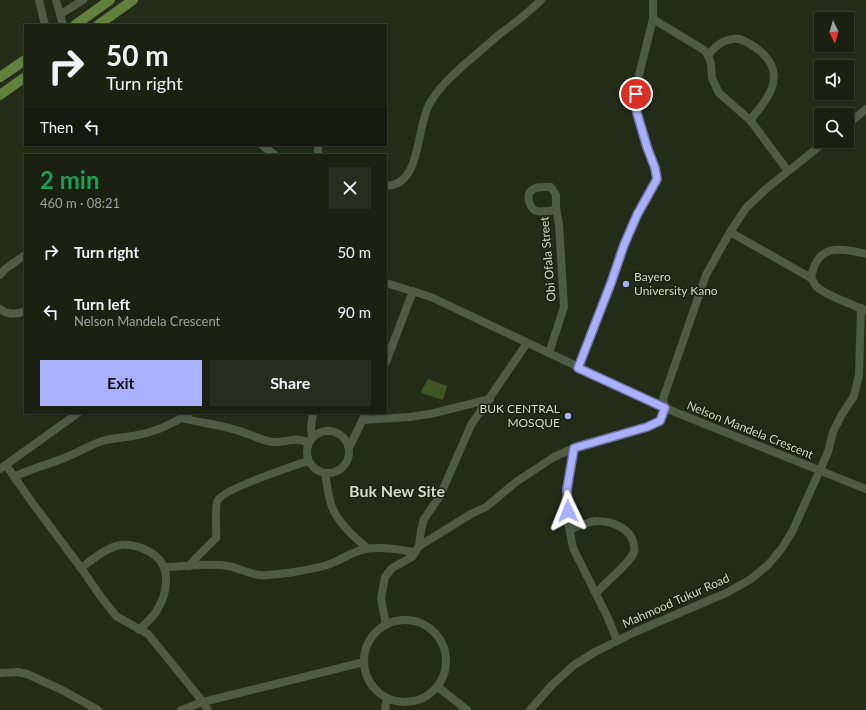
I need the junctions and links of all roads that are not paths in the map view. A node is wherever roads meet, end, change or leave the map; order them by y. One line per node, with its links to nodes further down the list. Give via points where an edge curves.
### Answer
1 (39, 0): 10 (street)
2 (56, 0): 8 (street)
3 (83, 0): 8 (street)
4 (110, 0): 12 (main road)
5 (134, 0): 13 (main road)
6 (541, 0): 26 (street, via 459,69 435,94 425,114 411,169 403,180)
7 (653, 0): 9 (street)
8 (61, 14): 11 (street)
9 (653, 19): 14 (street); 41 (street, via 638,79 636,104 657,179 624,245)
10 (45, 24)
11 (63, 24)
12 (76, 24)
13 (99, 24)
14 (708, 55): 21 (street, via 712,78 719,93); 21 (street, via 720,43 735,38 752,45 768,58 774,72 773,83 766,99)
15 (24, 61): 16 (main road)
16 (0, 77)
17 (24, 78): 18 (main road)
18 (0, 95)
19 (866, 109): 20 (street)
20 (854, 119)
21 (750, 120): 25 (street)
22 (263, 146): 24 (street)
23 (817, 148): 25 (street)
24 (275, 154)
25 (788, 171): 28 (street, via 746,208)
26 (387, 186)
27 (556, 208): 39 (street, Obi Ofala Street, via 564,307)
28 (730, 232): 32 (street); 43 (street, via 706,275 663,399)
29 (866, 254): 32 (street, via 847,249 828,251 817,258)
30 (24, 256): 31 (street)
31 (3, 272)
32 (811, 278): 36 (street, via 817,286)
33 (387, 282): 34 (street, Nelson Mandela Crescent)
34 (413, 291): 38 (street, Nelson Mandela Crescent, via 431,297); 40 (street)
35 (0, 309): 37 (street, via 16,315)
36 (863, 309): 54 (street, Mahmood Tukur Road, via 859,375 854,396 833,432 828,452)
37 (24, 311)
38 (527, 343): 39 (street, Nelson Mandela Crescent); 42 (street)
39 (548, 353): 41 (street, Nelson Mandela Crescent)
40 (387, 359)
41 (578, 368): 43 (street, Nelson Mandela Crescent)
42 (490, 399): 47 (street, via 409,417); 60 (street, via 472,425 440,496 424,519)
43 (665, 408): 51 (street, via 660,421 647,427); 54 (street, Nelson Mandela Crescent)
44 (77, 414): 53 (street)
45 (187, 414): 48 (street)
46 (313, 414): 49 (street)
47 (364, 416): 50 (street)
48 (181, 418): 49 (street, via 236,430 270,442); 56 (street, via 145,433 100,442)
49 (310, 440): 50 (street, via 317,433 330,431 342,436); 52 (street, via 306,449)
50 (348, 448): 55 (street, via 349,454 343,466 332,473)
51 (574, 448): 58 (street, via 567,489); 60 (street, via 554,457 516,482 486,507)
52 (308, 460): 55 (street, via 318,471); 61 (street, via 221,496 216,503 216,538)
53 (3, 467): 56 (street)
54 (819, 471): 57 (street, Nelson Mandela Crescent); 67 (street, Mahmood Tukur Road, via 792,532 768,565 751,579 726,593)
55 (325, 473): 59 (street, via 333,509 341,522)
56 (14, 477): 63 (street)
57 (866, 489)
58 (570, 530): 64 (street, via 573,548); 64 (street, via 581,524 597,521 622,527 634,540 634,551 628,560)
59 (367, 548): 60 (street); 61 (street, via 328,565 266,576 229,566)
60 (417, 549): 65 (street, via 412,557 392,568 385,577 381,598)
61 (190, 566): 62 (street)
62 (164, 567): 63 (street, via 154,554 138,545 120,545 103,552); 66 (street, via 167,580 162,599 156,613)
63 (81, 568): 66 (street, via 116,616)
64 (596, 593): 67 (street)
65 (386, 625): 68 (street, via 375,632 368,643); 70 (street, via 411,620 423,624 434,632 441,642 446,667)
66 (139, 630): 72 (street, via 148,634)
67 (617, 641): 78 (street, Mahmood Tukur Road, via 574,665)
68 (364, 662): 71 (street, via 368,680); 72 (street)
69 (0, 672): 73 (street, via 27,674)
70 (438, 687): 71 (street, via 424,697 412,701); 77 (street)
71 (387, 698): 76 (street)
72 (203, 702): 74 (street); 75 (street)
73 (95, 709)
74 (182, 710)
75 (208, 710)
76 (385, 710)
77 (467, 710)
78 (530, 710)

